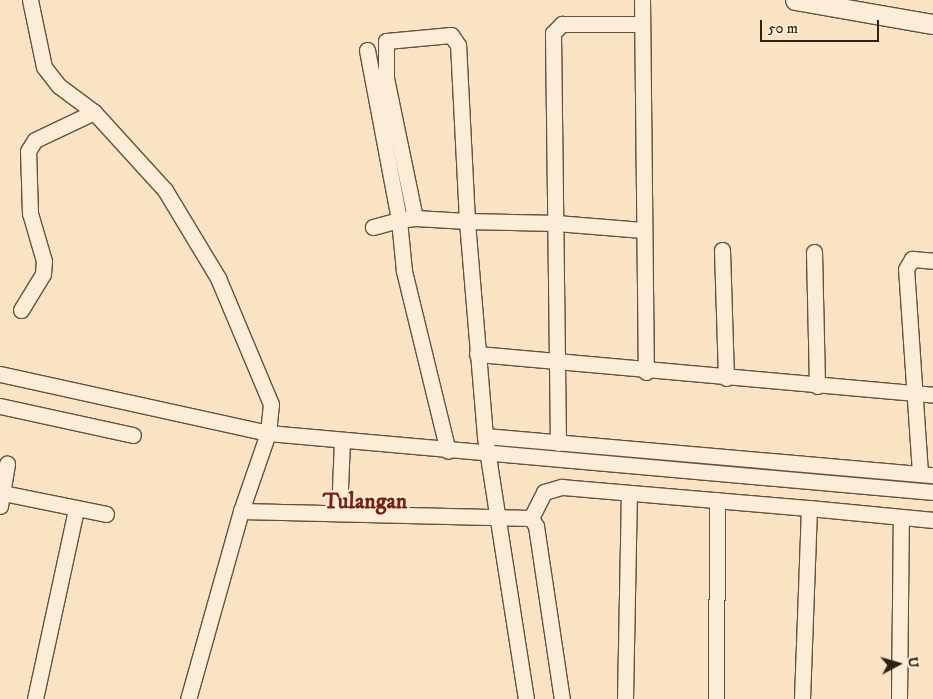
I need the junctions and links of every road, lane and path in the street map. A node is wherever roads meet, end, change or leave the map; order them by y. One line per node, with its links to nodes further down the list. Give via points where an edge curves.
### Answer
1 (30, 0): 7 (street, via 44,67 59,86)
2 (642, 0): 4 (street)
3 (795, 0): 5 (street)
4 (640, 24): 11 (street, via 575,23 554,28); 13 (street)
5 (933, 24)
6 (367, 50): 9 (street)
7 (94, 112): 17 (street, via 35,140 28,151 30,213 44,261 43,274); 27 (street, via 165,190 218,278 271,404)
8 (415, 218): 9 (street); 10 (street); 10 (street, via 384,49 391,38 450,35 458,46)
9 (399, 220): 12 (street); 32 (street, via 404,271)
10 (467, 222): 11 (street); 18 (street)
11 (556, 223): 13 (street); 19 (street)
12 (373, 227)
13 (643, 230): 20 (street)
14 (722, 250): 22 (street)
15 (814, 252): 23 (street)
16 (933, 261): 24 (street, via 912,259 906,269)
17 (21, 310)
18 (477, 354): 19 (street); 29 (street)
19 (560, 363): 20 (street); 31 (street)
20 (646, 372): 22 (street)
21 (0, 374): 27 (street)
22 (726, 378): 23 (street)
23 (817, 386): 24 (street)
24 (915, 393): 25 (street); 35 (street)
25 (933, 395)
26 (0, 406): 28 (street)
27 (268, 433): 30 (street); 42 (street)
28 (133, 435)
29 (485, 436): 31 (street); 33 (street)
30 (342, 440): 32 (street); 43 (street)
31 (558, 443): 35 (street)
32 (434, 449): 33 (street)
33 (490, 455): 37 (street); 45 (street)
34 (7, 464): 38 (street)
35 (927, 474)
36 (629, 492): 39 (street); 47 (street, via 553,488 544,492); 53 (street)
37 (933, 492)
38 (2, 499): 41 (street)
39 (717, 500): 40 (street); 54 (street)
40 (809, 508): 46 (street); 55 (street)
41 (76, 509): 44 (street); 49 (street)
42 (241, 511): 43 (street); 50 (street)
43 (339, 512): 45 (street)
44 (106, 514)
45 (497, 515): 47 (street); 51 (street)
46 (901, 517): 48 (street); 56 (street)
47 (531, 518): 52 (street, via 536,526)
48 (933, 520)
49 (35, 699)
50 (188, 699)
51 (526, 699)
52 (562, 699)
53 (625, 699)
54 (716, 699)
55 (802, 699)
56 (899, 699)

